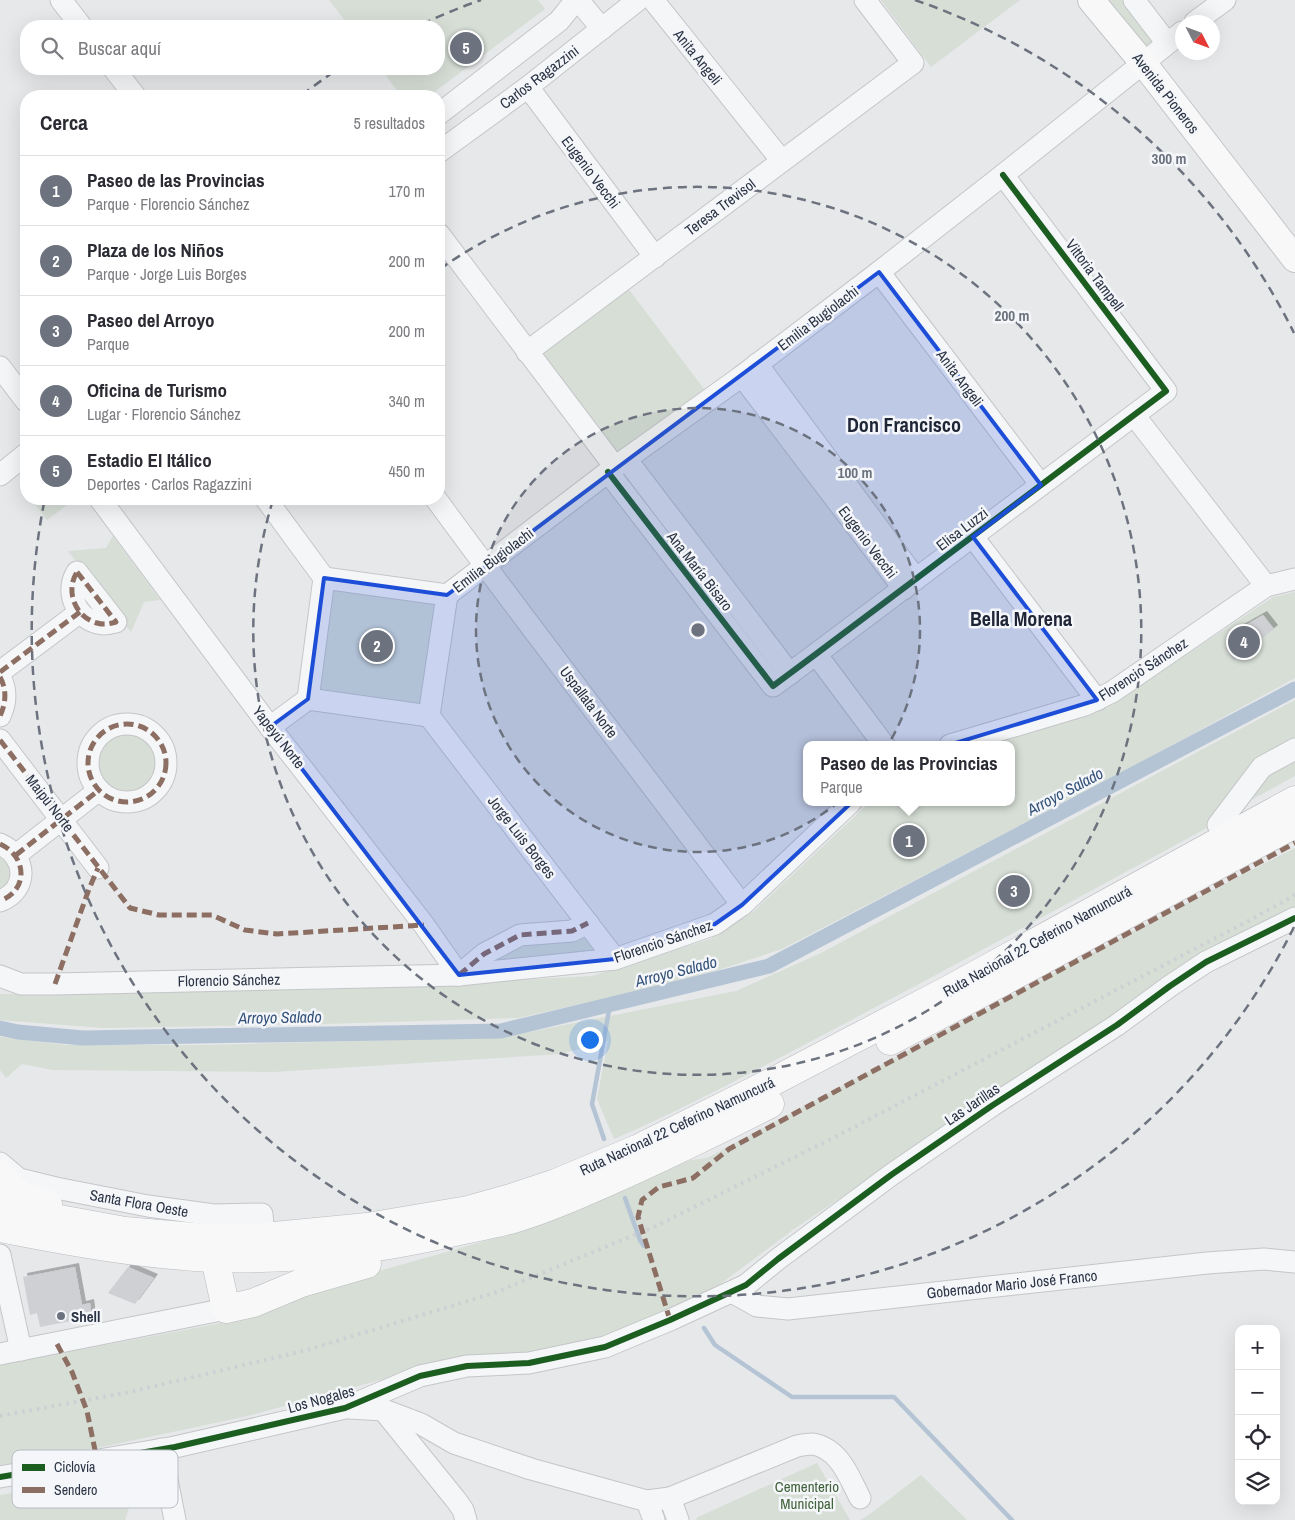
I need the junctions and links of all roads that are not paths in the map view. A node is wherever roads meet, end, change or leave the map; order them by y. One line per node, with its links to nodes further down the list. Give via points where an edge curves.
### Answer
1 (61, 0): 10 (street)
2 (638, 0): 11 (street, Carlos Ragazzini)
3 (653, 0): 19 (street, Anita Angeli)
4 (865, 0): 19 (street, Teresa Trevisol, via 913,63)
5 (1091, 0): 13 (main road, Avenida Pioneros)
6 (1134, 0): 12 (street)
7 (1225, 0): 9 (street)
8 (575, 1): 11 (street); 17 (street, via 559,21)
9 (1205, 15)
10 (76, 20)
11 (602, 29): 15 (street, Carlos Ragazzini)
12 (1175, 38): 13 (street, Emilia Bugiolachi)
13 (1144, 64): 20 (street, Emilia Bugiolachi); 23 (main road, Avenida Pioneros)
14 (119, 75): 16 (street)
15 (528, 87): 18 (street, Carlos Ragazzini); 22 (street, Eugenio Vecchi)
16 (130, 90)
17 (445, 109)
18 (445, 148)
19 (782, 161): 22 (street, Teresa Trevisol)
20 (1004, 175): 24 (street, Emilia Bugiolachi); 28 (street, Vittoria Tampell)
21 (445, 242): 25 (street, Ana María Bisaro)
22 (654, 257): 25 (street, Teresa Trevisol)
23 (1295, 259)
24 (879, 272): 27 (street, Emilia Bugiolachi); 34 (street, Anita Angeli)
25 (527, 352): 32 (street, Ana María Bisaro)
26 (0, 367): 29 (street)
27 (750, 370): 32 (street, Emilia Bugiolachi); 42 (street, Eugenio Vecchi)
28 (1166, 391): 30 (street, Elisa Luzzi)
29 (20, 393)
30 (1134, 415): 34 (street, Elisa Luzzi); 43 (street)
31 (20, 459): 33 (street)
32 (616, 466): 39 (street, Emilia Bugiolachi); 49 (street, Ana María Bisaro)
33 (0, 475)
34 (1041, 485): 38 (street, Elisa Luzzi)
35 (104, 505): 54 (street, Yapeyú Norte)
36 (270, 505): 40 (street)
37 (440, 505): 39 (street, Uspallata Norte)
38 (973, 537): 42 (street, Elisa Luzzi); 51 (street)
39 (485, 566): 44 (street, Emilia Bugiolachi); 70 (street, Uspallata Norte)
40 (324, 578): 44 (street); 50 (street)
41 (1295, 579): 43 (street, Florencio Sánchez)
42 (910, 584): 46 (street, Elisa Luzzi)
43 (1266, 586): 51 (street, Florencio Sánchez)
44 (446, 595): 53 (street)
45 (80, 612): 47 (street)
46 (816, 654): 49 (street, Elisa Luzzi); 56 (street)
47 (0, 672)
48 (0, 678): 52 (street, via 6,696)
49 (781, 680)
50 (308, 699): 53 (street); 54 (street)
51 (1097, 700): 57 (street, Florencio Sánchez)
52 (0, 716)
53 (430, 716): 72 (street, Jorge Luis Borges)
54 (270, 727): 74 (street, Yapeyú Norte)
55 (0, 740): 63 (street, Maipú Norte)
56 (881, 741)
57 (964, 741)
58 (1295, 749): 65 (street, via 1262,767)
59 (1295, 783): 65 (highway)
60 (99, 790): 63 (street)
61 (1295, 800): 68 (highway, Ruta Nacional 22 Ceferino Namuncurá)
62 (847, 806): 70 (street, Florencio Sánchez)
63 (62, 819): 66 (street); 67 (street, Maipú Norte)
64 (1295, 824): 79 (highway, Ruta Nacional 22 Ceferino Namuncurá, via 958,1007 718,1130 576,1196)
65 (1218, 825): 68 (highway)
66 (8, 850): 69 (street, via 20,863 21,873 14,892)
67 (98, 868)
68 (1130, 890): 81 (highway, Ruta Nacional 22 Ceferino Namuncurá, via 774,1081 637,1149 556,1183 468,1210 367,1227)
69 (0, 901)
70 (742, 905): 73 (street, Florencio Sánchez, via 715,924)
71 (1295, 918): 85 (street, Las Jarillas, via 1206,962 890,1175 746,1285)
72 (588, 923): 73 (street, Jorge Luis Borges); 74 (street, via 572,931 520,935 484,954)
73 (615, 959): 74 (street, Florencio Sánchez)
74 (459, 975): 75 (street, Florencio Sánchez, via 55,984 21,984)
75 (0, 976)
76 (0, 1163): 81 (street, Santa Flora Oeste, via 20,1179 148,1206 214,1215 262,1214)
77 (0, 1174): 82 (highway, via 18,1195 33,1201)
78 (0, 1208): 82 (highway, Ruta Nacional 22 Ceferino Namuncurá)
79 (513, 1219): 82 (highway, Ruta Nacional 22 Ceferino Namuncurá, via 339,1254 275,1258); 86 (highway, via 318,1277 254,1303)
80 (0, 1228): 82 (highway, Ruta Nacional 22 Ceferino Namuncurá, via 141,1252)
81 (264, 1237): 82 (highway, Ruta Nacional 22 Ceferino Namuncurá)
82 (210, 1248): 86 (highway)
83 (0, 1255): 88 (street)
84 (1295, 1262): 85 (street, Gobernador Mario José Franco, via 1264,1259 1207,1263 788,1309 757,1306)
85 (732, 1292): 87 (street, Las Jarillas)
86 (226, 1309): 88 (street)
87 (670, 1320): 90 (street, Los Nogales, via 605,1347 530,1363 468,1366 420,1376)
88 (21, 1350): 89 (street)
89 (0, 1354)
90 (345, 1408): 91 (street); 92 (street, Los Nogales)
91 (384, 1410): 96 (street, via 421,1424 454,1443); 97 (street, via 456,1500)
92 (161, 1449): 93 (street, Los Nogales)
93 (155, 1450)
94 (670, 1498): 95 (street, via 797,1446 812,1444 831,1451 844,1467); 96 (street); 98 (street)
95 (860, 1498)
96 (650, 1510)
97 (466, 1520)
98 (678, 1520)

